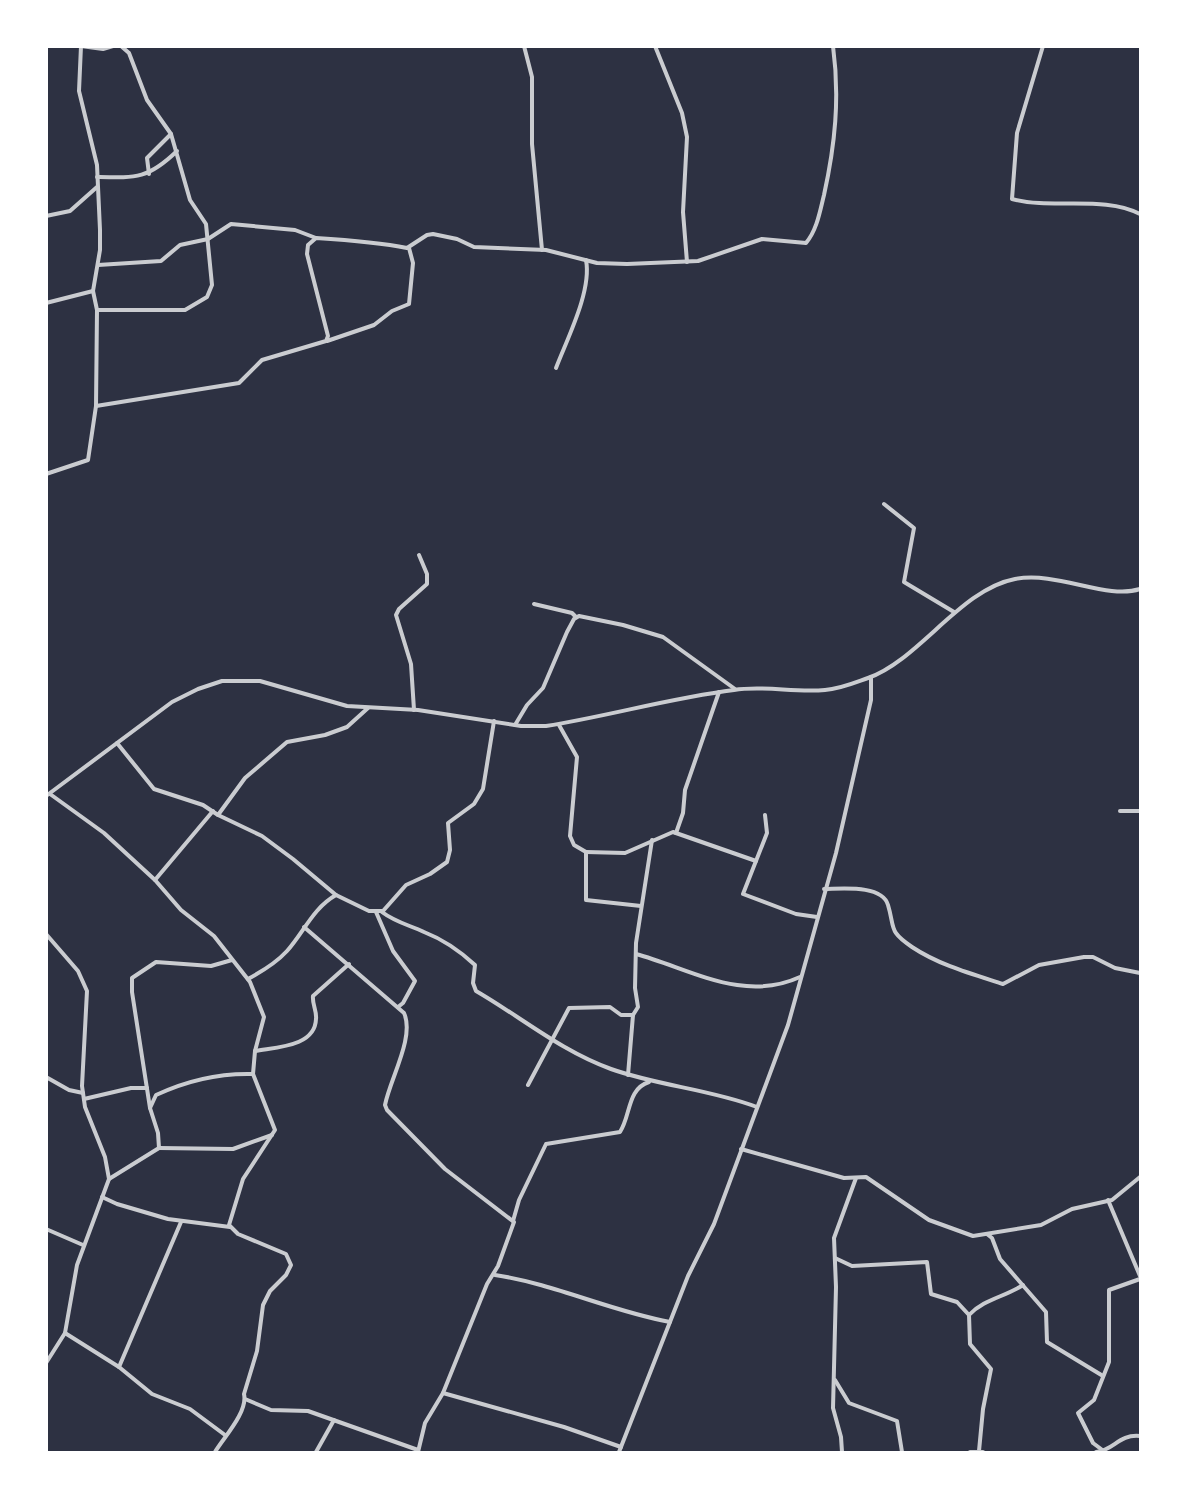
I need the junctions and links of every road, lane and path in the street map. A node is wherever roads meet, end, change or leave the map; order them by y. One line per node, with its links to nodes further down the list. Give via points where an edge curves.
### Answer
1 (81, 46): 2 (street); 11 (street, via 79,91)
2 (112, 46)
3 (121, 46): 8 (street, via 129,53 147,100)
4 (524, 46): 18 (street, via 532,76 532,144)
5 (655, 46): 20 (street, via 682,113 687,137 683,212)
6 (833, 46): 20 (street, via 838,94 833,147 818,217 808,242 760,239)
7 (1043, 46): 13 (street, via 1017,133 1011,197 1116,207)
8 (171, 134): 9 (street); 10 (street, via 147,158)
9 (177, 151): 10 (street); 16 (street, via 186,190 204,220)
10 (149, 174): 11 (street)
11 (97, 177): 12 (street)
12 (97, 187): 14 (street, via 70,211); 21 (street)
13 (1140, 214)
14 (46, 216)
15 (316, 238): 16 (street, via 295,230 237,224); 17 (street, via 372,241); 25 (street, via 308,245 307,254 328,336)
16 (208, 240): 21 (street, via 180,245 161,261); 24 (street, via 212,285 201,303 185,310)
17 (409, 248): 18 (street, via 429,234 474,247); 25 (street, via 413,262 410,304 392,311 374,325)
18 (542, 250): 19 (street)
19 (586, 259): 20 (street, via 627,264); 26 (street, via 587,274 573,328)
20 (687, 262)
21 (98, 265): 22 (street)
22 (93, 291): 23 (street); 24 (street)
23 (46, 303)
24 (97, 310): 27 (street)
25 (326, 341): 27 (street, via 262,360 239,382)
26 (556, 369)
27 (96, 406): 28 (street, via 88,460)
28 (46, 474)
29 (884, 504): 33 (street, via 914,528 904,582)
30 (419, 555): 39 (street, via 427,584 396,615 413,675)
31 (1140, 589): 33 (street, via 1116,592 1048,577 1014,579)
32 (534, 604): 34 (street)
33 (954, 612): 35 (street, via 916,647)
34 (576, 617): 36 (street, via 603,620 663,638); 42 (street, via 543,688)
35 (871, 677): 36 (street, via 822,690); 55 (street, via 871,700)
36 (736, 689): 37 (street)
37 (719, 692): 41 (street); 50 (street, via 684,793)
38 (368, 708): 39 (street); 43 (street, via 333,703 260,681 222,681 182,696); 48 (street, via 347,727 287,742 245,778)
39 (414, 710): 40 (street)
40 (494, 721): 42 (street); 58 (street, via 483,789 474,804 448,823 447,862 406,885)
41 (559, 724): 42 (street); 52 (street, via 577,757 570,836 574,845)
42 (515, 725)
43 (117, 743): 44 (street); 45 (street, via 154,789)
44 (48, 795): 54 (street, via 104,833)
45 (213, 811): 48 (street); 54 (street)
46 (1120, 811): 47 (street)
47 (1140, 811)
48 (218, 815): 56 (street, via 262,836)
49 (765, 815): 53 (street, via 767,833)
50 (676, 833): 51 (street); 53 (street)
51 (652, 840): 52 (street, via 620,854); 57 (street)
52 (586, 852): 57 (street, via 587,901)
53 (756, 861): 59 (street, via 744,896)
54 (154, 880): 63 (street, via 181,910 214,936)
55 (824, 889): 59 (street); 65 (street, via 855,889 882,896 888,903 893,931 914,949 951,967 1003,984 1040,965 1084,957)
56 (336, 895): 58 (street); 60 (street, via 322,904)
57 (640, 906): 62 (street)
58 (379, 912): 68 (street, via 393,951 415,981); 70 (street, via 432,935 462,954 475,965 476,991)
59 (817, 917): 66 (street)
60 (304, 927): 64 (street); 67 (street, via 286,951)
61 (46, 934): 78 (street, via 78,971 87,991)
62 (636, 954): 66 (street, via 749,988 787,983); 69 (street, via 634,988 638,1007)
63 (232, 960): 67 (street); 77 (street, via 205,966 156,962 132,978)
64 (349, 964): 68 (street); 71 (street, via 313,996 316,1020 308,1036)
65 (1140, 973)
66 (800, 977): 80 (street, via 788,1025)
67 (248, 979): 71 (street, via 264,1017)
68 (398, 1007): 90 (street, via 407,1019 407,1034 392,1075 386,1108 445,1169)
69 (633, 1015): 70 (street, via 621,1015 610,1007 569,1008); 73 (street)
70 (554, 1041): 73 (street, via 580,1056); 76 (street)
71 (255, 1051): 72 (street)
72 (253, 1074): 81 (street, via 197,1079 156,1095); 82 (street, via 275,1128)
73 (628, 1074): 75 (street)
74 (46, 1077): 78 (street)
75 (650, 1082): 80 (street, via 709,1092); 90 (street, via 640,1085 635,1092 620,1132 546,1144)
76 (528, 1085)
77 (147, 1088): 79 (street); 81 (street)
78 (82, 1094): 79 (street)
79 (84, 1099): 87 (street)
80 (757, 1107): 84 (street)
81 (150, 1108): 83 (street)
82 (273, 1135): 83 (street, via 233,1149); 92 (street, via 243,1179 230,1214)
83 (159, 1148): 87 (street)
84 (741, 1149): 86 (street); 101 (street, via 714,1224)
85 (1140, 1177): 89 (street)
86 (856, 1178): 94 (street, via 869,1178 919,1215 945,1227 973,1236); 96 (street, via 835,1231)
87 (109, 1179): 88 (street)
88 (102, 1197): 91 (street); 95 (street)
89 (1108, 1200): 94 (street, via 1072,1209 1035,1227); 98 (street)
90 (513, 1221): 97 (street, via 513,1231)
91 (181, 1222): 92 (street); 104 (street)
92 (230, 1227): 108 (street, via 286,1254 291,1261 286,1275 273,1287 263,1305)
93 (46, 1229): 95 (street)
94 (986, 1233): 99 (street, via 1000,1259)
95 (83, 1245): 102 (street)
96 (836, 1258): 100 (street, via 852,1266 927,1262 931,1294 957,1302); 106 (street)
97 (495, 1275): 101 (street); 107 (street, via 485,1288)
98 (1140, 1278): 105 (street, via 1109,1290 1110,1351)
99 (1023, 1285): 100 (street, via 990,1299); 105 (street, via 1046,1312 1047,1342)
100 (969, 1315): 120 (street, via 970,1344 992,1369 983,1409)
101 (670, 1322): 112 (street)
102 (65, 1333): 103 (street); 104 (street)
103 (46, 1363)
104 (119, 1367): 110 (street, via 152,1394 190,1409)
105 (1103, 1377): 122 (street, via 1094,1400 1078,1413 1093,1443)
106 (835, 1379): 117 (street, via 833,1408); 118 (street, via 849,1403 897,1421)
107 (442, 1393): 112 (street); 113 (street, via 425,1423)
108 (245, 1399): 109 (street, via 271,1410 300,1410); 110 (street)
109 (334, 1420): 113 (street); 115 (street)
110 (225, 1436): 114 (street)
111 (1140, 1436): 122 (street, via 1122,1437)
112 (621, 1447): 116 (street)
113 (418, 1451)
114 (215, 1452)
115 (316, 1452)
116 (619, 1452)
117 (842, 1452)
118 (902, 1452)
119 (970, 1452): 120 (street)
120 (981, 1452)
121 (1096, 1452): 122 (street)
122 (1105, 1452)

